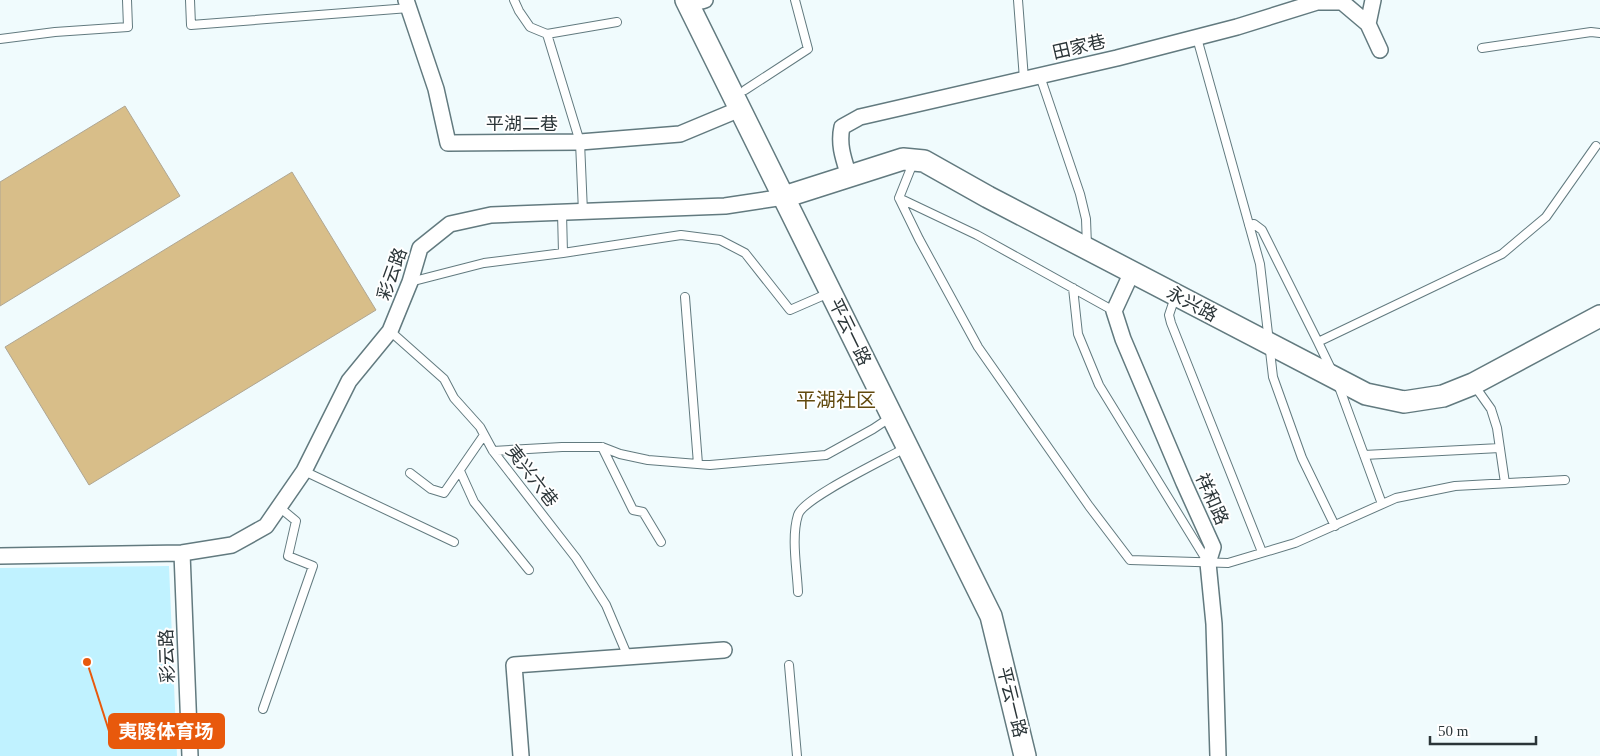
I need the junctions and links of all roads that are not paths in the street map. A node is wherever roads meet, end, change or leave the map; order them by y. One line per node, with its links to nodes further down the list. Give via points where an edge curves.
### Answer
1 (127, 0): 14 (lane, via 128,27)
2 (190, 0): 8 (lane, via 191,25)
3 (514, 0): 12 (lane, via 530,27)
4 (698, 0): 19 (main road, 平云一路)
5 (796, 0): 19 (lane, via 808,49)
6 (1018, 0): 18 (lane)
7 (1373, 0): 10 (street)
8 (407, 4): 20 (street, 平湖二巷, via 436,89 448,143)
9 (617, 22): 12 (lane)
10 (1368, 24): 13 (street, 田家巷, via 1342,2 1317,2); 16 (street, 田家巷)
11 (1600, 33): 15 (lane)
12 (547, 34): 20 (lane)
13 (1197, 38): 17 (street, 田家巷); 28 (lane)
14 (0, 39)
15 (1482, 48)
16 (1380, 50)
17 (1040, 76): 18 (street, 田家巷); 29 (lane, via 1080,194 1086,219)
18 (1024, 79): 23 (street, 田家巷, via 860,118 842,127 839,138)
19 (742, 100): 20 (street, 平湖二巷, via 680,134); 24 (main road, 平云一路)
20 (580, 142): 27 (lane)
21 (1596, 146): 40 (lane, via 1546,217 1502,254)
22 (914, 160): 23 (main road, 永兴路, via 903,159); 25 (lane); 29 (main road, 永兴路, via 924,161)
23 (849, 176): 24 (main road, 永兴路)
24 (790, 196): 27 (street, 彩云路, via 725,206); 34 (main road, 平云一路); 76 (main road, 平云一路, via 1002,615)
25 (899, 198): 33 (lane, via 977,235); 65 (lane, via 978,347 1130,560)
26 (562, 212): 27 (street, 彩云路); 30 (lane); 32 (street, 彩云路, via 491,215 450,224 420,248)
27 (583, 212)
28 (1249, 225): 40 (lane, via 1254,224 1262,230); 41 (lane, via 1260,264)
29 (1087, 248): 31 (main road, 永兴路)
30 (563, 253): 32 (lane, via 484,263); 34 (lane, via 681,235 720,240 745,253 790,310)
31 (1132, 272): 35 (main road, 永兴路); 37 (street)
32 (410, 282): 39 (street, 彩云路)
33 (1073, 288): 37 (lane); 65 (lane, via 1078,334 1099,385)
34 (830, 292): 44 (main road, 平云一路)
35 (1176, 295): 41 (main road, 永兴路); 62 (lane, via 1169,315 1171,323)
36 (685, 297): 51 (lane)
37 (1114, 311): 65 (street, 祥和路, via 1123,339 1213,547)
38 (1600, 316): 43 (main road, 永兴路)
39 (390, 331): 45 (lane, 夷兴六巷, via 444,379 454,398); 52 (street, 彩云路, via 349,381)
40 (1318, 342): 42 (lane)
41 (1269, 344): 42 (main road, 永兴路); 59 (lane, via 1273,377 1302,458)
42 (1336, 378): 43 (main road, 永兴路, via 1366,394 1404,402 1443,396); 50 (lane)
43 (1473, 384): 48 (lane, via 1491,409)
44 (892, 416): 47 (main road, 平云一路); 51 (lane, via 826,455)
45 (484, 435): 49 (lane, 夷兴六巷); 53 (lane)
46 (602, 447): 49 (lane); 51 (lane, via 648,460); 61 (lane, via 633,510 643,512)
47 (907, 447): 67 (lane, via 814,498 798,513 795,535); 75 (main road, 平云一路, via 991,616)
48 (1500, 448): 50 (lane); 56 (lane)
49 (494, 451): 69 (lane, 夷兴六巷, via 576,558 606,605)
50 (1364, 455): 57 (lane)
51 (698, 464)
52 (304, 471): 58 (street, 彩云路); 60 (lane)
53 (460, 471): 54 (lane, via 444,493 431,489); 66 (lane, via 474,502)
54 (410, 473)
55 (1565, 480): 56 (lane)
56 (1505, 483): 57 (lane, via 1455,486)
57 (1382, 504): 59 (lane)
58 (279, 507): 63 (street, 彩云路, via 266,526 232,546); 71 (lane, via 296,521 288,556 314,566)
59 (1335, 526): 62 (lane, via 1295,543)
60 (454, 542)
61 (661, 542)
62 (1262, 552): 65 (lane, via 1228,563)
63 (182, 554): 64 (street, 彩云路); 72 (street, 彩云路)
64 (0, 556)
65 (1208, 563): 77 (street, 祥和路, via 1214,624)
66 (529, 570)
67 (798, 592)
68 (724, 650): 69 (street)
69 (628, 657): 73 (street, via 514,664)
70 (789, 665): 74 (lane)
71 (263, 709)
72 (190, 756)
73 (521, 756)
74 (797, 756)
75 (1025, 756)
76 (1037, 756)
77 (1218, 756)

